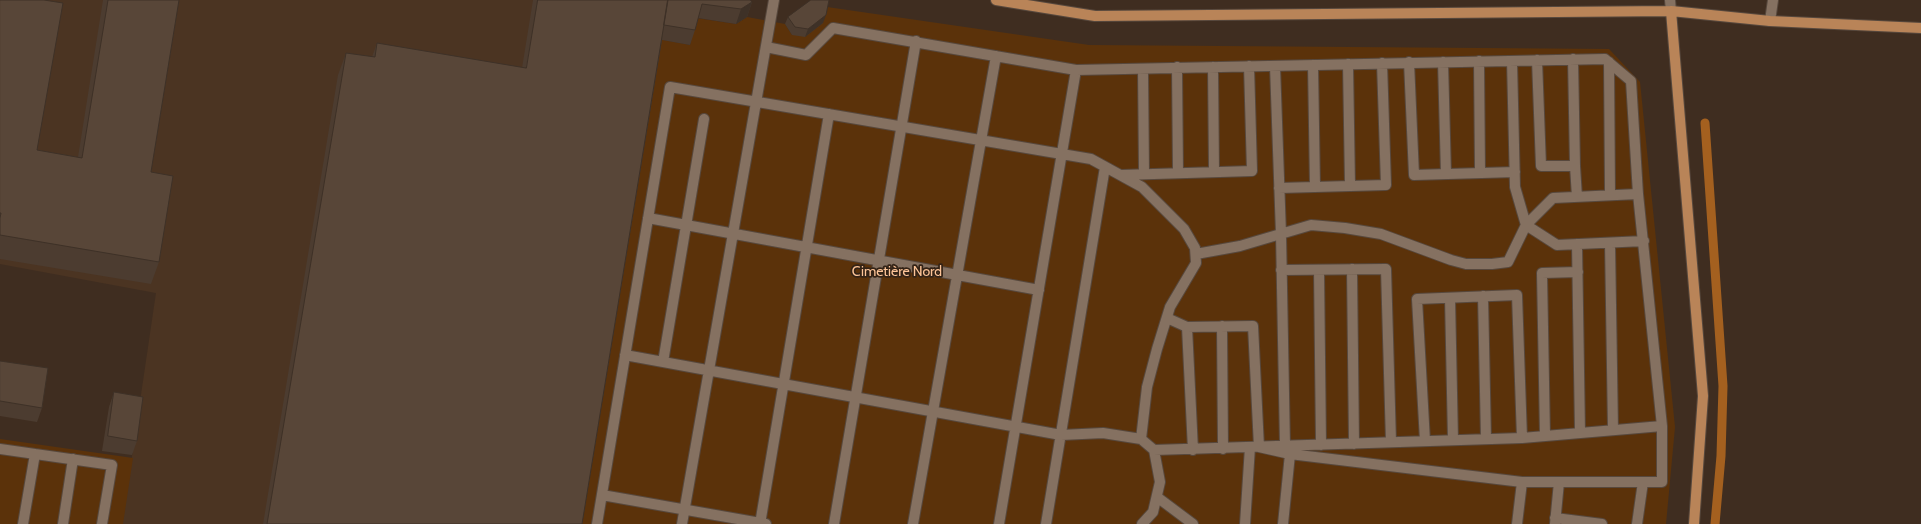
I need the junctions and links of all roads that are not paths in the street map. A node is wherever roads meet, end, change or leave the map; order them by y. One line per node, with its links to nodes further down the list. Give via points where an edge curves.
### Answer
1 (774, 0): 9 (street)
2 (996, 0): 5 (main road, via 1094,16)
3 (1670, 0): 5 (street)
4 (1773, 0): 6 (street)
5 (1671, 11): 6 (main road); 122 (main road, via 1703,396)
6 (1770, 21): 7 (main road)
7 (1921, 28)
8 (916, 41): 9 (street, via 833,28 806,55); 10 (street); 30 (street)
9 (766, 47): 27 (street)
10 (996, 56): 26 (street); 31 (street)
11 (1573, 59): 13 (street); 17 (street, via 1604,59); 33 (street)
12 (1512, 60): 13 (street); 14 (street); 36 (street)
13 (1537, 60): 33 (street, via 1541,166)
14 (1479, 61): 16 (street); 38 (street)
15 (1409, 62): 16 (street); 18 (street); 40 (street, via 1414,175)
16 (1443, 62): 40 (street)
17 (1609, 62): 45 (street, via 1631,81); 46 (street)
18 (1382, 63): 19 (street); 42 (street, via 1386,184)
19 (1348, 64): 20 (street); 42 (street)
20 (1313, 65): 22 (street); 43 (street)
21 (1249, 66): 22 (street); 23 (street); 35 (street, via 1252,171)
22 (1275, 66): 44 (street)
23 (1213, 67): 24 (street); 35 (street)
24 (1177, 68): 25 (street); 37 (street)
25 (1142, 69): 26 (street); 39 (street)
26 (1076, 70): 32 (street)
27 (756, 102): 28 (street); 48 (street, via 670,87); 51 (street)
28 (829, 114): 30 (street); 56 (street)
29 (704, 119): 49 (street)
30 (902, 126): 31 (street); 58 (street)
31 (981, 139): 32 (street); 63 (street)
32 (1062, 153): 34 (street, via 1091,159); 64 (street)
33 (1575, 166): 47 (street)
34 (1106, 167): 41 (street); 80 (street)
35 (1214, 172): 37 (street)
36 (1515, 172): 38 (street); 50 (street, via 1515,187)
37 (1178, 173): 39 (street)
38 (1480, 173): 40 (street)
39 (1144, 174): 41 (street)
40 (1446, 174)
41 (1120, 175): 57 (street, via 1142,187 1184,229)
42 (1350, 186): 43 (street)
43 (1315, 187): 44 (street)
44 (1279, 188): 52 (street)
45 (1638, 194): 46 (street); 53 (street)
46 (1610, 195): 47 (street)
47 (1577, 197): 50 (street, via 1553,198)
48 (648, 218): 49 (street); 70 (street)
49 (686, 225): 51 (street); 71 (street)
50 (1526, 225): 52 (street, via 1508,262 1492,264 1466,264 1381,234 1345,228 1311,225); 55 (street, via 1557,245)
51 (733, 234): 56 (street); 72 (street)
52 (1281, 234): 57 (street, via 1240,246); 60 (street)
53 (1644, 241): 54 (street); 76 (street)
54 (1610, 243): 55 (street); 78 (street)
55 (1577, 244): 62 (street)
56 (806, 248): 58 (street); 73 (street)
57 (1196, 254): 67 (street, via 1196,263 1170,307)
58 (878, 261): 63 (street); 74 (street)
59 (1352, 269): 61 (street); 87 (street, via 1386,269); 88 (street)
60 (1281, 270): 61 (street); 95 (street)
61 (1319, 270): 89 (street)
62 (1578, 272): 79 (street); 81 (street, via 1542,273)
63 (957, 275): 64 (street); 75 (street)
64 (1039, 290): 77 (street)
65 (1483, 296): 66 (street); 82 (street, via 1517,295); 84 (street)
66 (1450, 298): 85 (street); 86 (street, via 1417,299)
67 (1167, 318): 69 (street); 83 (street, via 1147,387)
68 (1222, 326): 69 (street); 90 (street, via 1254,326); 92 (street)
69 (1187, 327): 94 (street)
70 (625, 355): 71 (street); 101 (street)
71 (663, 362): 72 (street)
72 (709, 370): 73 (street); 103 (street)
73 (783, 384): 74 (street); 110 (street)
74 (855, 397): 75 (street); 111 (street)
75 (933, 412): 77 (street); 112 (street)
76 (1662, 426): 78 (street); 100 (street, via 1662,482)
77 (1015, 427): 80 (street); 113 (street)
78 (1613, 430): 79 (street)
79 (1580, 433): 81 (street)
80 (1062, 435): 83 (street, via 1103,433); 114 (street)
81 (1545, 436): 82 (street)
82 (1522, 438): 84 (street)
83 (1142, 439): 93 (street)
84 (1486, 439): 85 (street)
85 (1453, 440): 86 (street)
86 (1425, 441): 87 (street)
87 (1390, 442): 88 (street)
88 (1354, 444): 89 (street)
89 (1321, 445): 95 (street)
90 (1255, 447): 92 (street); 95 (street); 117 (street)
91 (0, 449): 96 (street)
92 (1223, 449): 94 (street)
93 (1154, 450): 94 (street); 102 (street, via 1160,482)
94 (1193, 450)
95 (1287, 450): 98 (street); 118 (street)
96 (34, 454): 97 (street); 105 (street)
97 (73, 459): 106 (street); 107 (street, via 112,465)
98 (1522, 482): 99 (street); 119 (street)
99 (1559, 482): 100 (street); 104 (street)
100 (1643, 482): 121 (street)
101 (602, 495): 103 (street); 108 (street)
102 (1157, 497): 115 (street, via 1153,512); 116 (street)
103 (684, 510): 109 (street); 110 (street)
104 (1555, 521): 120 (street)
105 (23, 524)
106 (63, 524)
107 (102, 524)
108 (597, 524)
109 (682, 524)
110 (762, 524)
111 (834, 524)
112 (913, 524)
113 (999, 524)
114 (1046, 524)
115 (1142, 524)
116 (1193, 524)
117 (1245, 524)
118 (1283, 524)
119 (1517, 524)
120 (1602, 524)
121 (1637, 524)
122 (1694, 524)

